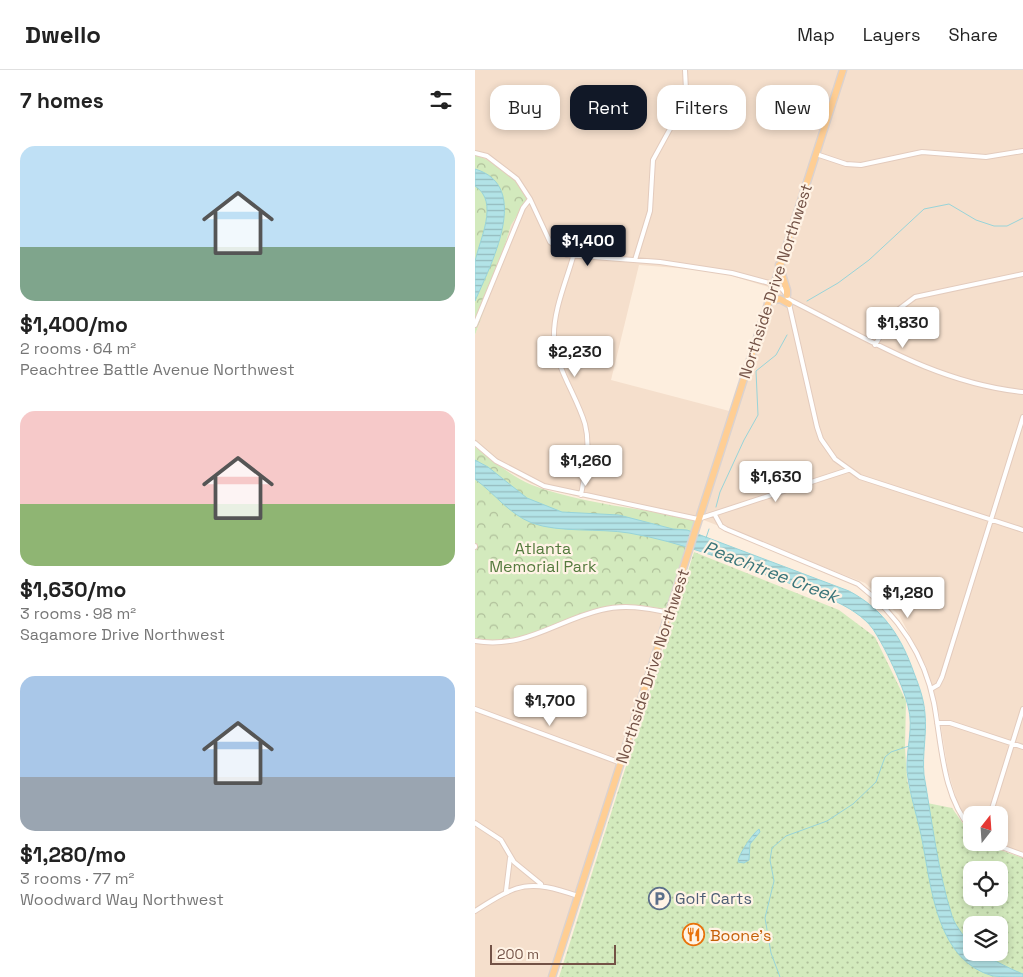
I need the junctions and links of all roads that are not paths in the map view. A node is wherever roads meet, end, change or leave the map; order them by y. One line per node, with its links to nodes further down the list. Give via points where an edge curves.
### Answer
1 (685, 70): 8 (street, via 686,90 682,107 653,160 650,211)
2 (843, 70): 5 (main road, Northside Drive Northwest)
3 (1023, 151): 5 (street, via 986,157 923,152 861,166)
4 (475, 153): 6 (street, via 487,156 515,177)
5 (816, 154): 9 (main road, Northside Drive Northwest)
6 (530, 199): 7 (street, via 550,242); 14 (street, via 523,208)
7 (573, 256): 8 (street); 22 (street, via 556,313 554,337 559,363 587,432)
8 (635, 260): 11 (street, via 732,273)
9 (779, 265): 11 (main road, Northside Drive Northwest); 12 (main road)
10 (1023, 274): 15 (street, via 915,297 895,312)
11 (773, 284): 12 (street, via 782,288); 13 (main road, Northside Drive Northwest)
12 (787, 299): 13 (main road); 15 (street); 21 (street, via 817,427 827,449)
13 (768, 301): 24 (main road, Northside Drive Northwest)
14 (475, 325)
15 (875, 345): 16 (street, via 944,376)
16 (1016, 392): 17 (street); 18 (street)
17 (1023, 392)
18 (1023, 398)
19 (1023, 417): 25 (street)
20 (475, 443): 22 (street, via 488,456 520,475 544,486)
21 (848, 470): 23 (street); 25 (street, via 860,477)
22 (581, 495): 24 (street)
23 (715, 515): 24 (street); 29 (street, via 726,529 849,579 871,594 905,632)
24 (699, 519): 27 (main road, Northside Drive Northwest)
25 (991, 520): 26 (street); 29 (street, via 942,678)
26 (1023, 530)
27 (670, 613): 28 (street, via 637,607 610,608 520,640 503,643); 35 (main road, Northside Drive Northwest)
28 (475, 641)
29 (931, 689): 32 (street)
30 (475, 709): 35 (street)
31 (1023, 709): 33 (street)
32 (937, 723): 33 (street, via 950,723); 37 (street, via 947,781)
33 (1012, 743): 34 (street); 36 (street)
34 (1023, 747)
35 (621, 763): 44 (main road, Northside Drive Northwest)
36 (993, 806)
37 (963, 817)
38 (475, 824): 41 (street, via 501,840)
39 (1008, 849): 40 (street)
40 (1023, 854)
41 (511, 858): 42 (street); 43 (street)
42 (543, 886): 43 (street, via 524,885); 44 (street)
43 (506, 890): 45 (street)
44 (578, 896): 46 (main road, Northside Drive Northwest)
45 (475, 911)
46 (552, 977)

